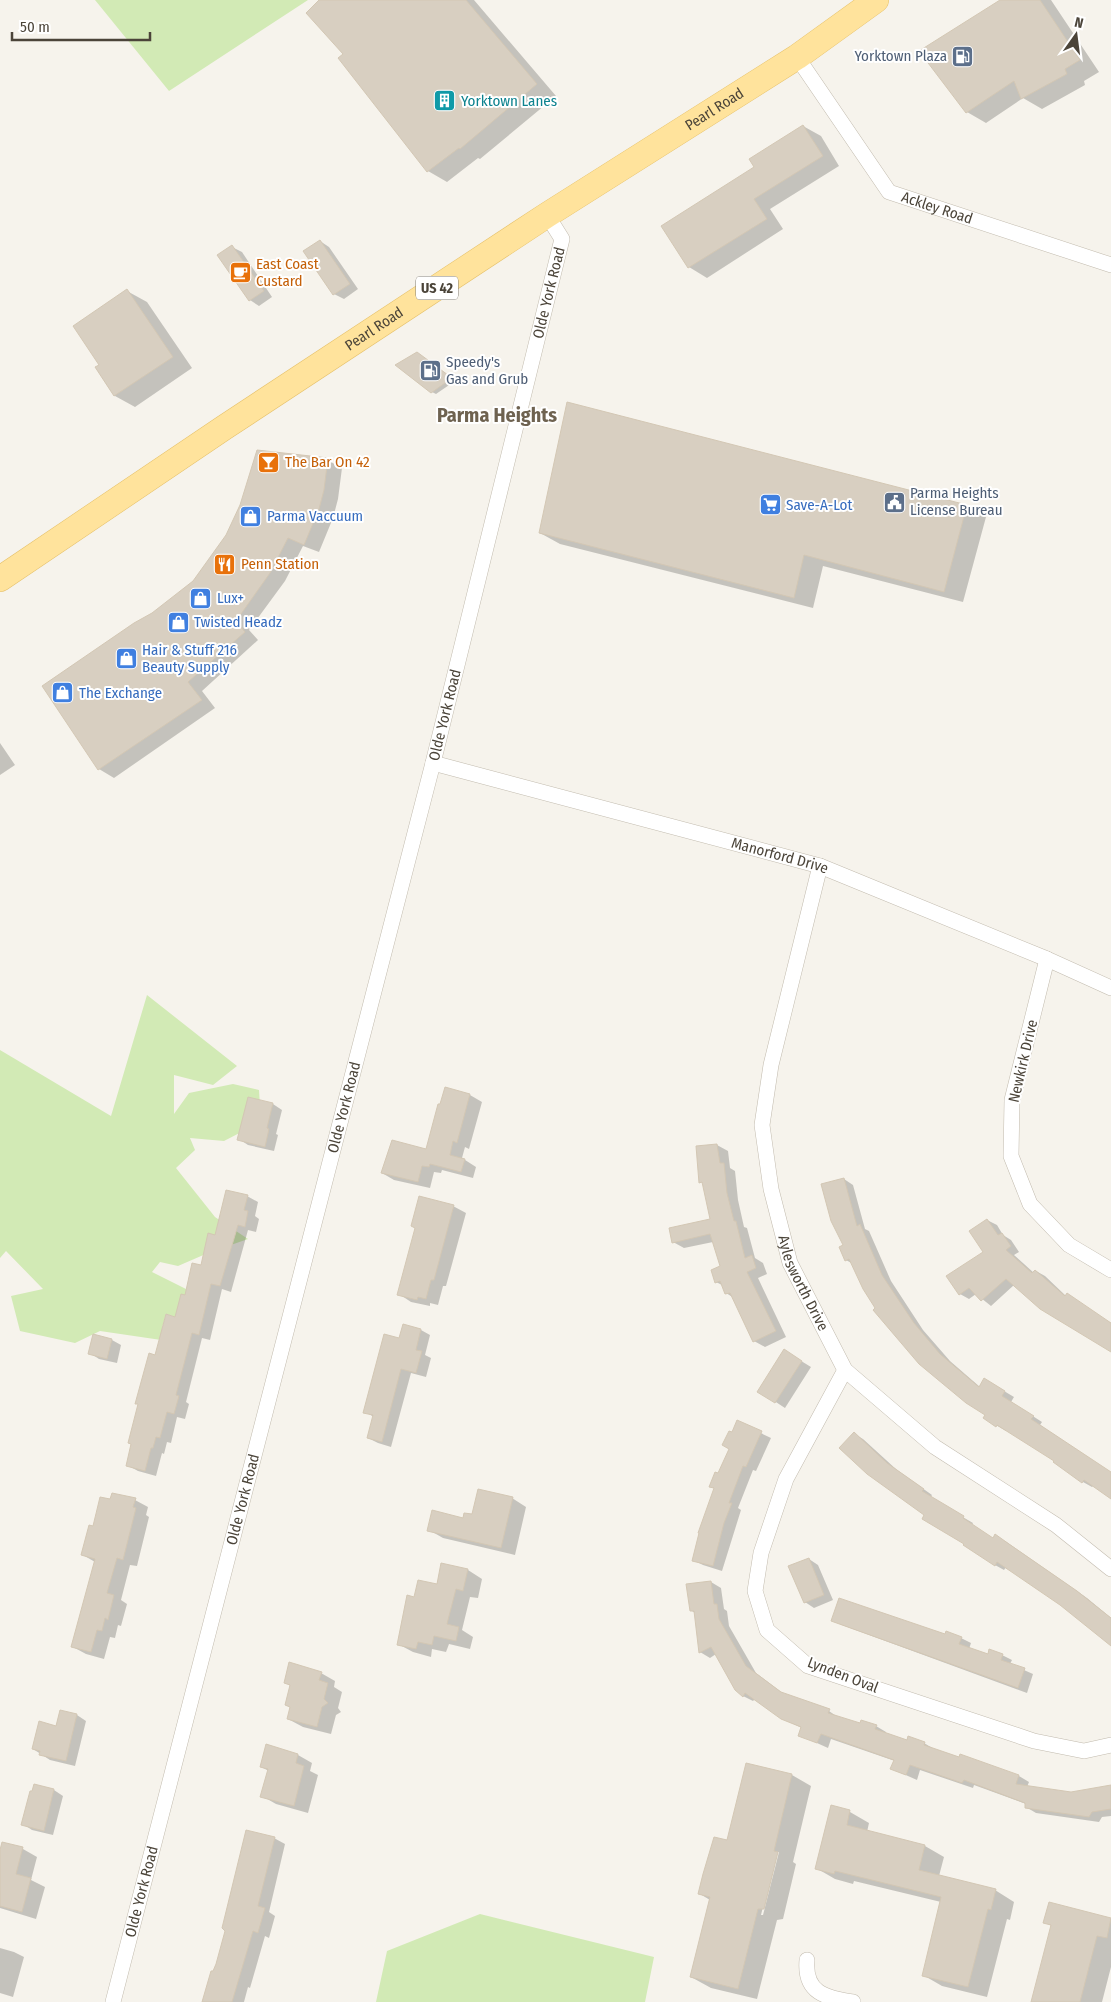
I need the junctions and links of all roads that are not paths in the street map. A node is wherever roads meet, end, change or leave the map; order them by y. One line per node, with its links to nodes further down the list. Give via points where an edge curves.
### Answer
1 (876, 0): 2 (main road, Pearl Road / US 42)
2 (797, 57): 3 (main road, Pearl Road / US 42); 4 (street, Ackley Road, via 889,192)
3 (547, 215): 5 (main road, Pearl Road / US 42); 6 (street, Olde York Road, via 562,238)
4 (1111, 265)
5 (0, 579)
6 (434, 763): 7 (street, Manorford Drive); 15 (street, Olde York Road)
7 (820, 866): 8 (street, Manorford Drive); 11 (street, Aylesworth Drive, via 771,1065 762,1125 771,1190 790,1263)
8 (1047, 960): 9 (street, Manorford Drive); 10 (street, Newkirk Drive, via 1012,1100 1011,1156 1030,1204 1069,1245)
9 (1111, 988)
10 (1111, 1270)
11 (845, 1370): 12 (street, Aylesworth Drive, via 934,1447 1056,1526); 13 (street, Lynden Oval, via 786,1480 761,1553 755,1591 767,1630 808,1666 1034,1740 1084,1751)
12 (1111, 1569)
13 (1111, 1745)
14 (807, 1960): 16 (street, via 807,1976 818,1992)
15 (113, 2002)
16 (853, 2002)

